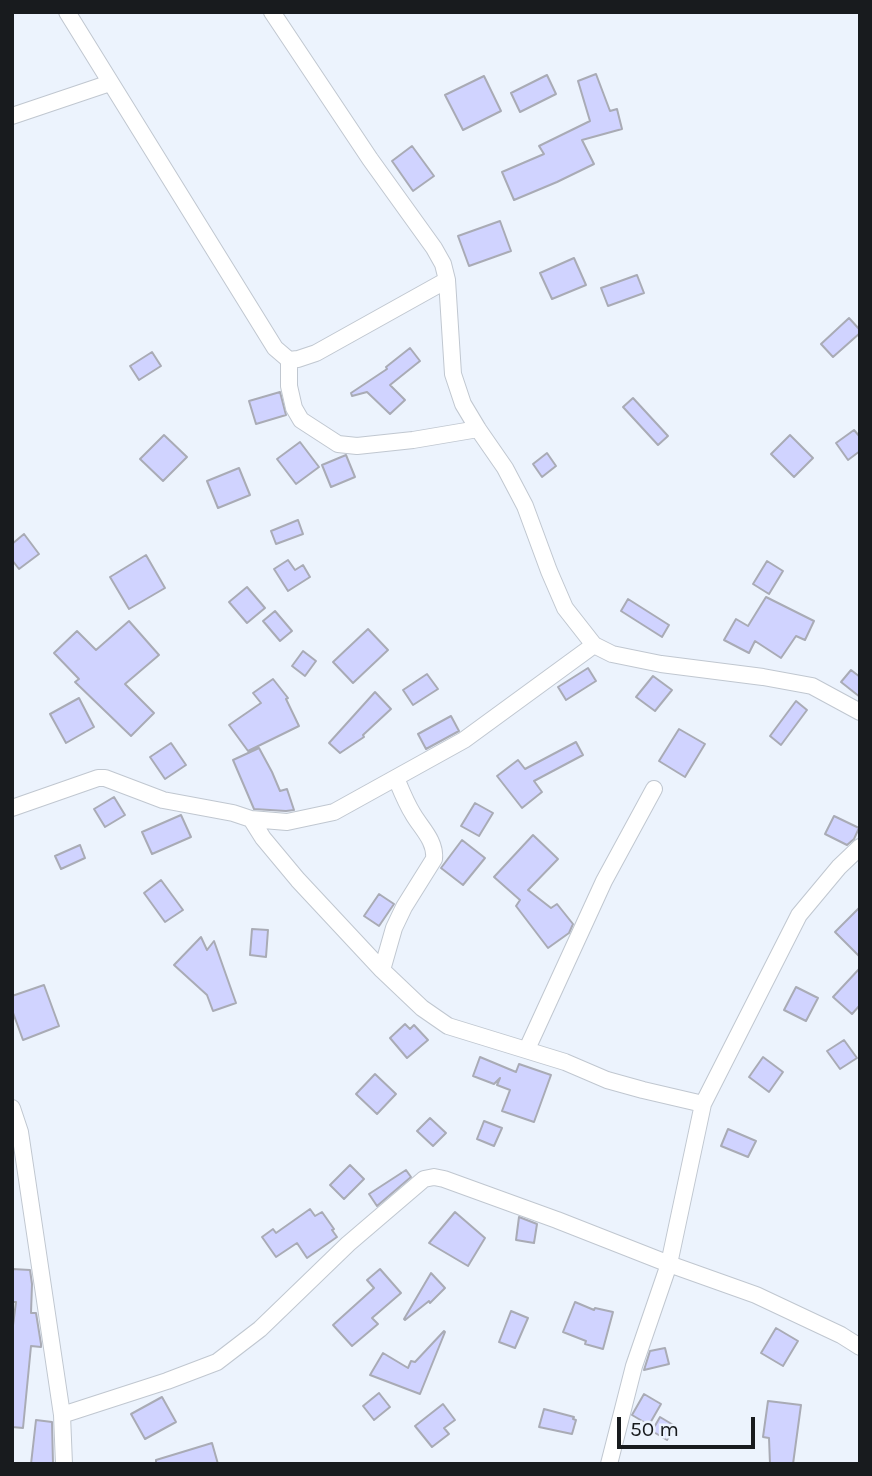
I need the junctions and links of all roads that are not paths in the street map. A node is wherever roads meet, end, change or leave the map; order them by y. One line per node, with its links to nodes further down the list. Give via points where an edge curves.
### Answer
1 (67, 12): 3 (street)
2 (272, 12): 5 (street, via 434,248)
3 (110, 83): 4 (street); 6 (street, via 275,348)
4 (12, 116)
5 (447, 280): 6 (street, via 316,354); 7 (street, via 453,374)
6 (289, 360): 7 (street, via 289,386 301,420 338,444 357,446)
7 (478, 429): 8 (street, via 525,506 565,608)
8 (594, 645): 9 (street, via 649,662 812,686); 10 (street, via 464,740)
9 (860, 712)
10 (396, 778): 13 (street, via 334,812 287,822); 15 (street, via 435,850 394,928)
11 (654, 789): 16 (street, via 604,881)
12 (12, 808): 13 (street, via 105,778 163,800)
13 (251, 819): 15 (street, via 298,880)
14 (860, 847): 17 (street, via 799,915)
15 (382, 970): 16 (street, via 448,1026)
16 (527, 1049): 17 (street, via 607,1080)
17 (703, 1104): 19 (street)
18 (12, 1108): 21 (street, via 20,1132)
19 (669, 1264): 20 (street, via 756,1295); 21 (street, via 444,1179 424,1179 260,1329 217,1362); 23 (street, via 634,1366)
20 (860, 1347)
21 (62, 1415): 22 (street)
22 (64, 1464)
23 (609, 1464)

